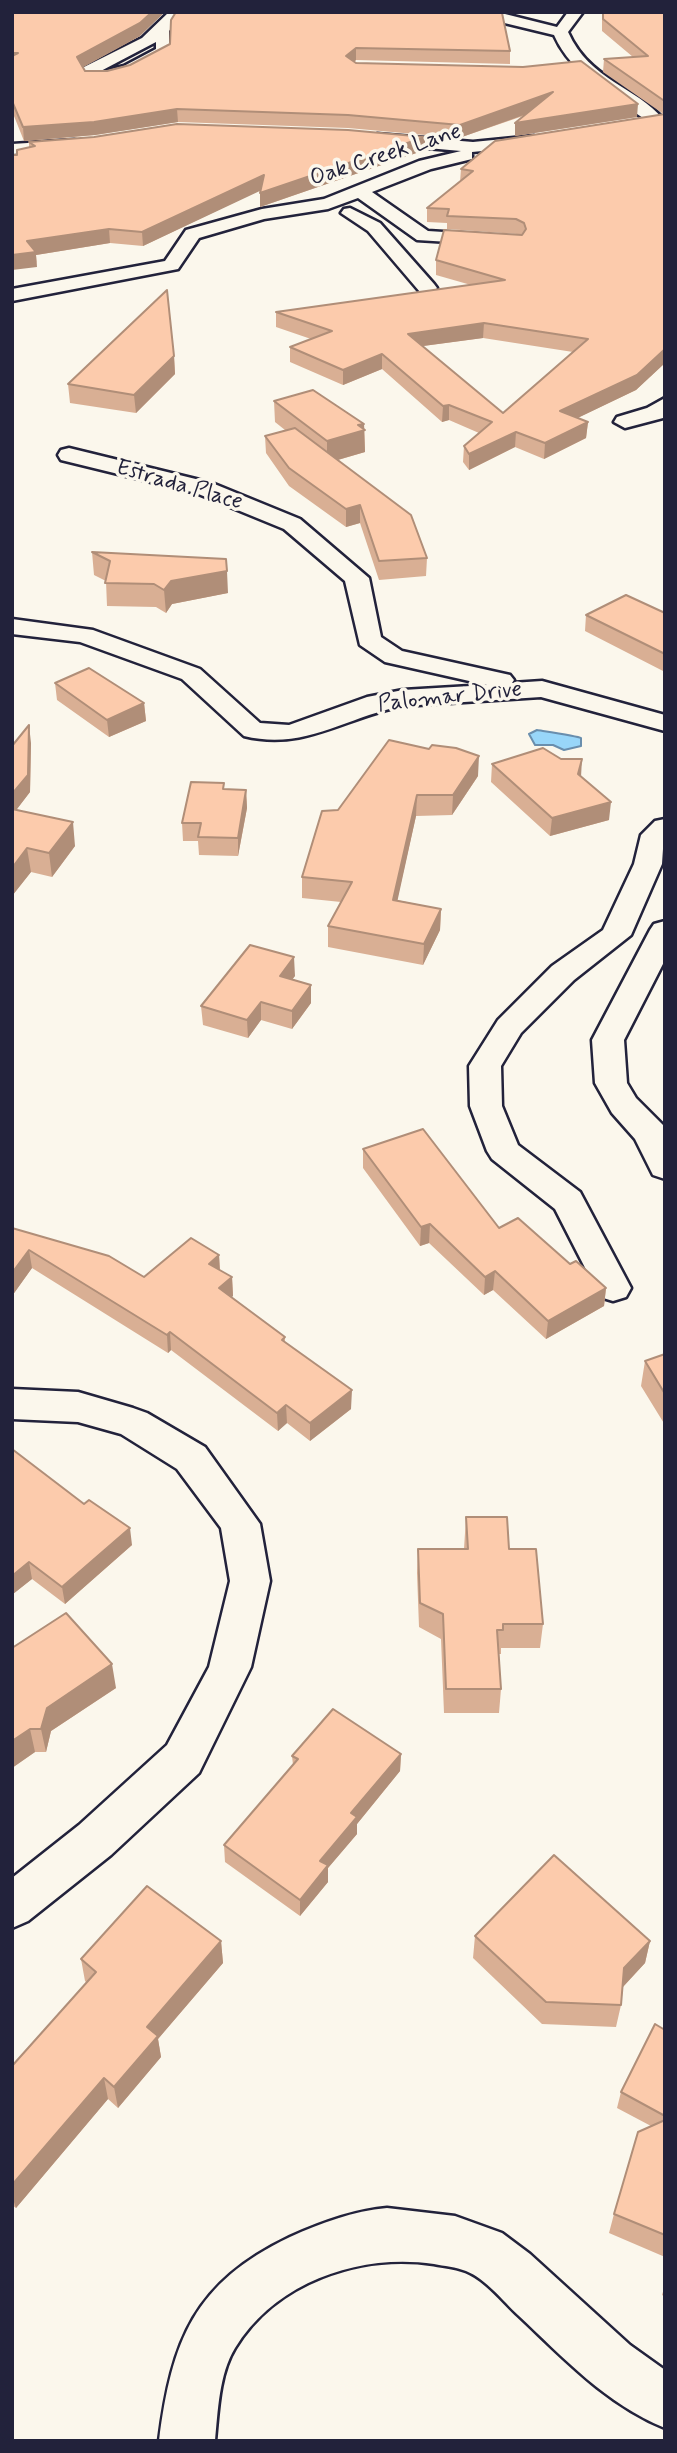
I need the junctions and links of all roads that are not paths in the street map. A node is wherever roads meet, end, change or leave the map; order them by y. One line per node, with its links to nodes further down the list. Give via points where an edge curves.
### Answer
1 (177, 12): 4 (street)
2 (466, 12): 5 (street)
3 (576, 12): 5 (street)
4 (163, 32)
5 (560, 32): 6 (street, via 563,44)
6 (579, 63): 7 (street); 8 (street)
7 (556, 66)
8 (661, 120): 9 (street)
9 (631, 124)
10 (554, 137): 13 (street)
11 (361, 138): 13 (street)
12 (95, 143): 14 (street)
13 (503, 146): 15 (street, Oak Creek Lane, via 425,165)
14 (12, 149)
15 (360, 192): 16 (street, Oak Creek Lane); 17 (street, via 423,236)
16 (328, 204): 18 (street, via 374,226); 19 (street, Oak Creek Lane, via 262,214 192,234 171,265)
17 (514, 242)
18 (427, 288)
19 (12, 295)
20 (665, 404): 21 (street, via 655,413)
21 (625, 422)
22 (69, 455): 24 (street, Estrada Place, via 204,488 292,524 357,578 369,640 386,652)
23 (12, 626): 24 (street, Palomar Drive, via 85,635 191,674 253,730 272,733 290,733 403,698)
24 (542, 689): 25 (street, Palomar Drive)
25 (665, 723)
26 (665, 827): 30 (street, via 655,835 648,864 616,934 563,973 518,1018 485,1066 486,1106 504,1151 568,1201)
27 (665, 930): 28 (street, via 608,1040 611,1083 624,1105)
28 (657, 1136): 29 (street)
29 (665, 1167)
30 (613, 1288)
31 (12, 1404): 32 (street, via 78,1407 132,1423 191,1458 240,1524 250,1581 230,1667 183,1759)
32 (12, 1906)
33 (665, 2401): 34 (street, via 634,2385 515,2276 477,2248 377,2235 317,2251 266,2281 225,2316 202,2358)
34 (187, 2441)

